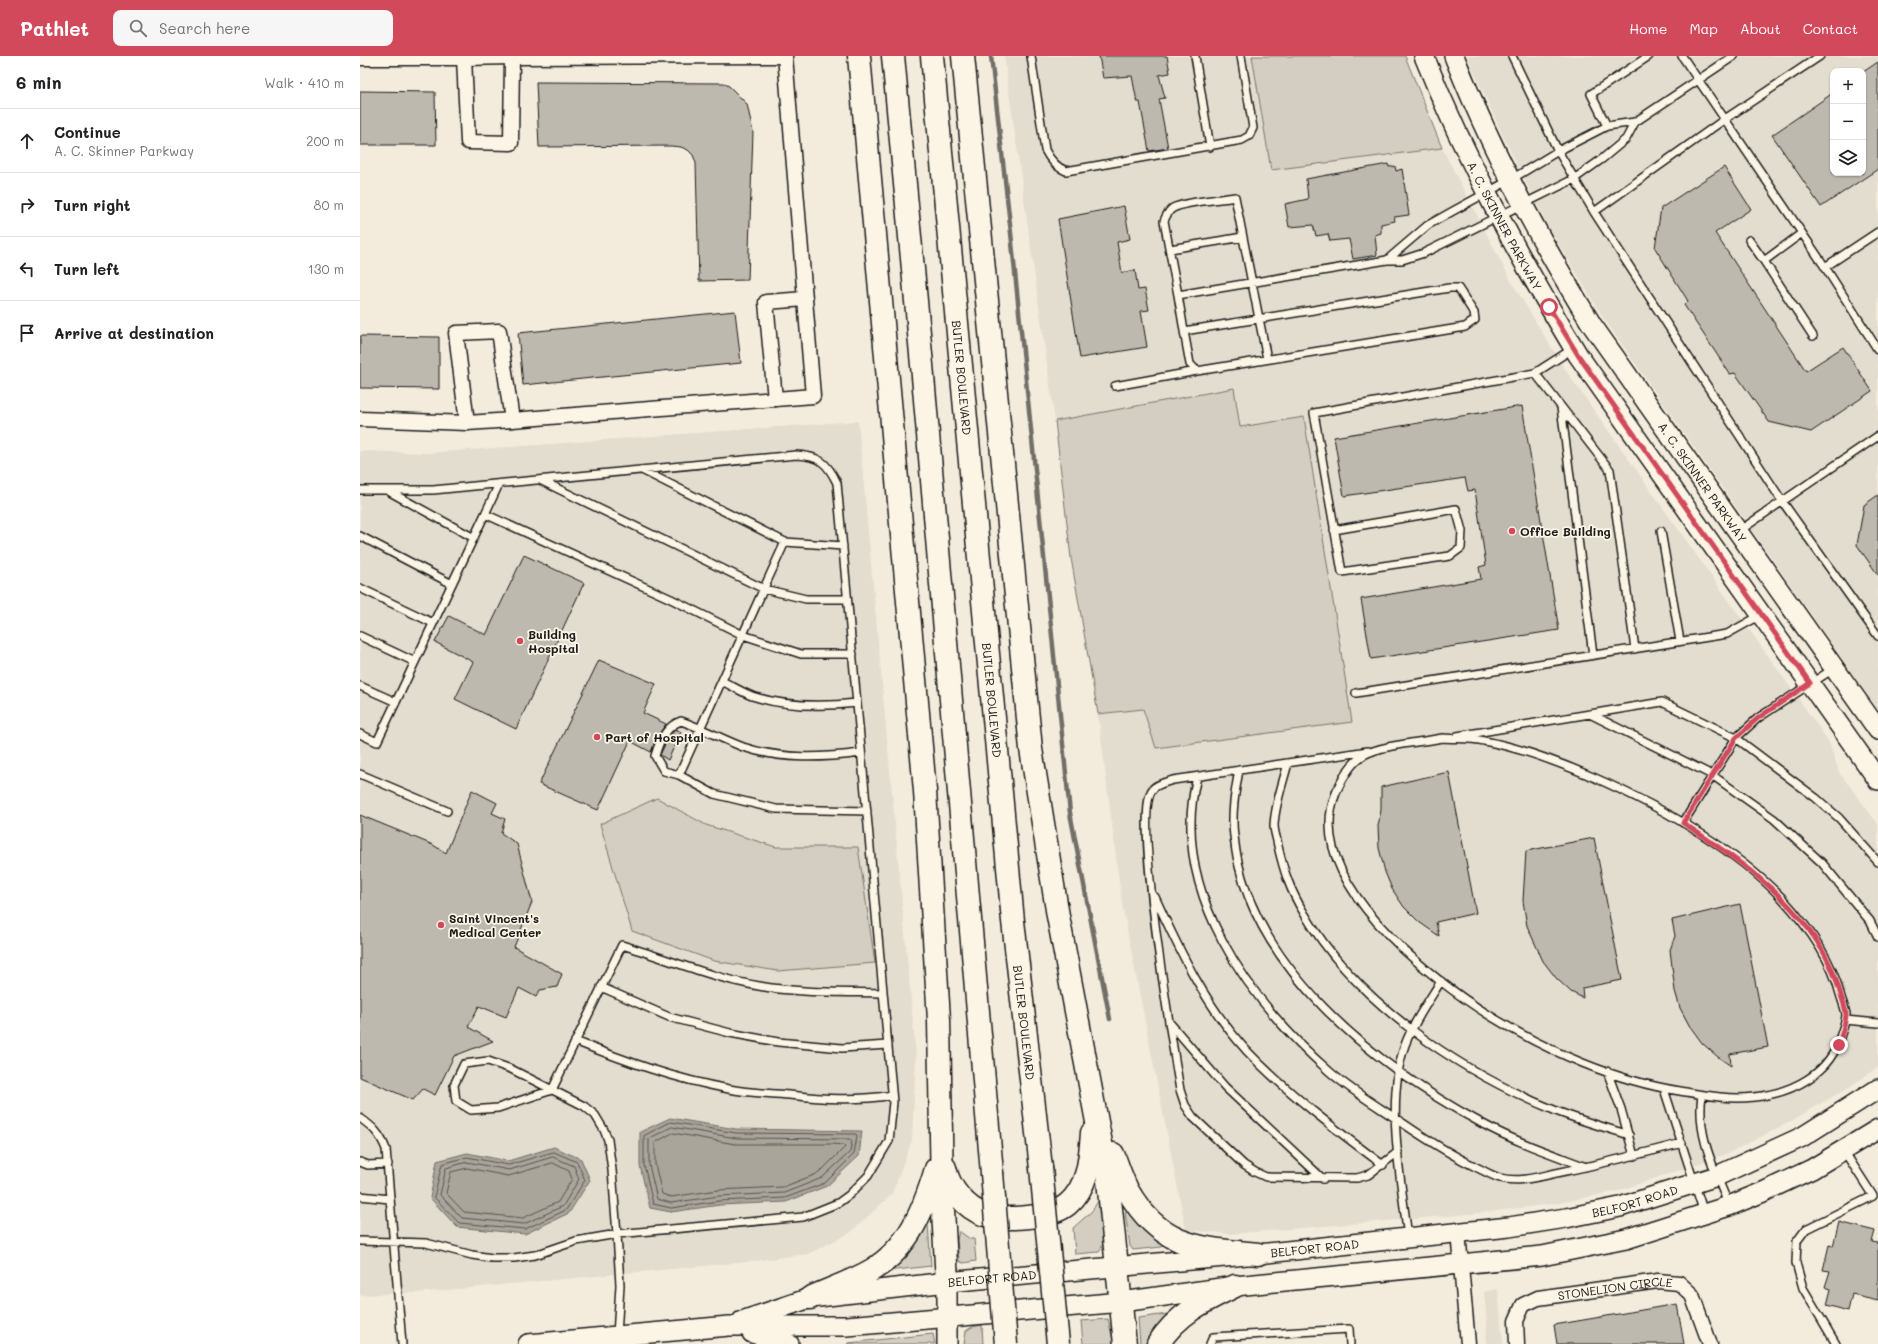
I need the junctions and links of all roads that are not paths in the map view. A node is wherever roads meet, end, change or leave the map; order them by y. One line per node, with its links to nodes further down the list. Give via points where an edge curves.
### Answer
1 (859, 56): 134 (highway, via 925,790 939,1020)
2 (894, 56): 168 (highway, bridge)
3 (932, 56): 169 (highway, BUTLER BOULEVARD, bridge, via 1013,921)
4 (963, 56): 128 (highway, via 1031,749 1056,908)
5 (1031, 56): 22 (lane, via 1045,150 1059,168 1066,171 1074,170)
6 (1195, 56): 22 (lane)
7 (1241, 56): 22 (lane, via 1253,128 1242,140)
8 (1424, 56): 26 (main road, A. C. SKINNER PARKWAY)
9 (1454, 56): 25 (main road, A. C. SKINNER PARKWAY)
10 (1512, 56): 23 (lane)
11 (1649, 56): 21 (lane, via 1591,94)
12 (1682, 56): 18 (lane)
13 (1734, 56): 18 (lane)
14 (1820, 56): 19 (lane)
15 (512, 57): 17 (street); 17 (street, via 511,143 468,142); 40 (street, via 785,56)
16 (360, 58): 17 (street)
17 (464, 58)
18 (1699, 80): 19 (lane); 20 (lane)
19 (1725, 119): 28 (lane); 31 (lane)
20 (1635, 122): 21 (lane); 24 (lane, via 1626,139)
21 (1607, 126): 23 (lane)
22 (1210, 147)
23 (1558, 151): 24 (lane); 25 (lane)
24 (1574, 179): 27 (lane); 28 (lane)
25 (1510, 180): 26 (lane); 27 (main road, A. C. SKINNER PARKWAY)
26 (1485, 192): 29 (main road, A. C. SKINNER PARKWAY); 35 (lane, via 1428,226)
27 (1522, 204): 29 (lane); 65 (main road, A. C. SKINNER PARKWAY, via 1592,325)
28 (1594, 212): 61 (lane)
29 (1497, 216): 35 (lane, via 1424,253 1402,260); 44 (main road, A. C. SKINNER PARKWAY)
30 (1878, 232): 37 (lane)
31 (1802, 234): 36 (lane); 37 (lane)
32 (1243, 237): 34 (lane); 34 (lane, via 1235,197 1171,209 1164,221); 38 (lane)
33 (1749, 240): 36 (lane)
34 (1170, 249): 39 (lane)
35 (1388, 260): 38 (lane)
36 (1764, 261): 43 (lane)
37 (1825, 267): 45 (lane)
38 (1252, 283): 39 (lane); 41 (lane)
39 (1178, 295): 42 (lane)
40 (805, 299): 50 (street, via 813,396); 50 (street, via 766,302)
41 (1259, 319): 42 (lane); 46 (lane); 46 (lane, via 1448,288 1458,288 1474,313 1475,320 1464,327)
42 (1184, 331): 47 (lane, via 1190,364)
43 (1813, 336)
44 (1574, 348): 48 (lane); 74 (main road, A. C. SKINNER PARKWAY)
45 (1878, 350)
46 (1268, 359): 47 (lane)
47 (1197, 370): 49 (lane)
48 (1535, 373): 51 (lane); 63 (lane, via 1314,413)
49 (1115, 386)
50 (775, 399): 53 (street)
51 (1561, 407): 80 (lane, via 1610,470); 82 (lane)
52 (360, 419): 54 (street)
53 (512, 420): 54 (street); 54 (street, via 499,330 456,333)
54 (467, 423)
55 (1878, 436): 61 (lane)
56 (641, 470): 57 (lane); 68 (lane); 69 (lane, via 796,455 811,456 823,461 837,483)
57 (540, 480): 58 (lane); 72 (lane)
58 (499, 484): 60 (lane); 62 (lane)
59 (360, 490): 60 (lane)
60 (389, 491): 67 (lane)
61 (1782, 501): 65 (lane); 78 (lane)
62 (485, 514): 67 (lane); 76 (lane, via 672,599)
63 (1334, 530): 63 (lane, via 1342,572 1450,556 1461,548 1462,531 1456,509)
64 (1661, 531): 79 (lane)
65 (1737, 532): 84 (main road, A. C. SKINNER PARKWAY)
66 (360, 536): 70 (lane)
67 (474, 538): 70 (lane)
68 (786, 542): 69 (lane); 72 (lane)
69 (842, 546): 73 (lane)
70 (452, 584): 75 (lane)
71 (360, 588): 75 (lane)
72 (764, 589): 73 (lane, via 806,599); 76 (lane)
73 (847, 599): 81 (lane)
74 (1761, 615): 79 (lane, via 1727,634); 86 (main road, A. C. SKINNER PARKWAY)
75 (434, 623): 83 (lane)
76 (743, 635): 81 (lane, via 800,654); 85 (lane)
77 (360, 636): 83 (lane)
78 (1878, 636)
79 (1680, 642): 80 (lane)
80 (1635, 649): 82 (lane)
81 (852, 654): 90 (lane)
82 (1593, 655): 88 (lane)
83 (415, 662): 89 (lane)
84 (1834, 668): 86 (lane); 93 (main road, A. C. SKINNER PARKWAY)
85 (722, 681): 90 (lane, via 752,696 779,702 811,706); 92 (lane)
86 (1810, 683): 96 (lane, via 1758,718); 105 (main road, A. C. SKINNER PARKWAY)
87 (360, 686): 89 (lane)
88 (1356, 693)
89 (396, 702): 94 (lane, via 377,742)
90 (857, 703): 98 (lane)
91 (1590, 714): 95 (lane); 96 (lane, via 1662,702); 103 (lane)
92 (700, 728): 98 (lane, via 744,747 785,756 827,758); 102 (lane); 102 (lane, via 681,721 672,724 659,742 655,756 664,771)
93 (1878, 730)
94 (360, 734)
95 (1443, 738): 97 (lane); 108 (lane, via 1482,740 1557,762 1641,798)
96 (1736, 738): 103 (lane); 109 (lane, via 1839,818)
97 (1380, 749): 99 (lane); 112 (lane, via 1363,756 1351,767 1340,784 1332,802 1330,819 1334,851 1355,894 1376,922 1398,946)
98 (862, 753): 107 (lane)
99 (1288, 763): 100 (lane); 118 (lane, via 1276,807 1274,827 1284,874 1292,893 1317,936 1337,962 1364,990)
100 (1239, 770): 104 (lane); 122 (lane, via 1234,798 1234,836 1244,885 1253,910 1286,965 1306,989 1335,1018)
101 (360, 774): 106 (lane)
102 (679, 775): 107 (lane, via 714,794 776,809)
103 (1712, 775): 108 (lane); 111 (lane, via 1774,820 1822,862 1870,921)
104 (1196, 776): 110 (lane, via 1173,780 1152,790 1147,811); 130 (lane, via 1191,812 1196,868 1213,922 1240,972 1288,1031 1330,1072 1370,1103)
105 (1878, 780)
106 (447, 811)
107 (867, 811): 114 (lane)
108 (1683, 823): 115 (lane, via 1749,870 1778,895 1798,917 1826,955 1837,980 1846,1014)
109 (1878, 862)
110 (1152, 891): 116 (lane); 140 (lane, via 1181,953 1210,1002 1246,1049 1306,1106)
111 (1878, 937)
112 (1441, 981): 118 (lane); 121 (lane, via 1490,1016 1528,1037 1557,1052)
113 (601, 988): 114 (lane, via 622,945 694,970 760,986); 119 (lane); 120 (lane, via 669,1017 730,1033 778,1042 842,1048)
114 (884, 993): 120 (lane)
115 (1845, 1020): 117 (lane); 127 (lane, via 1839,1045 1827,1063 1814,1076 1798,1086 1753,1097)
116 (1169, 1022): 143 (lane, via 1225,1087); 143 (lane, via 1180,1090 1185,1105 1193,1117 1244,1165 1255,1172 1266,1177)
117 (1878, 1023)
118 (1412, 1030): 122 (lane); 132 (lane, via 1462,1064 1554,1110)
119 (575, 1041): 125 (lane); 126 (lane, via 675,1077 730,1089 832,1100 872,1099)
120 (888, 1045): 126 (lane)
121 (1607, 1071): 123 (lane); 132 (lane, via 1622,1109)
122 (1398, 1072): 130 (lane); 141 (lane, via 1483,1124)
123 (1664, 1089): 127 (lane); 133 (lane)
124 (1878, 1089): 142 (main road, BELFORT ROAD, via 1802,1137)
125 (552, 1090): 125 (lane, via 512,1069 488,1061 464,1064 454,1084 456,1101 471,1110 498,1108); 150 (lane, via 584,1106 595,1116 604,1130 612,1170)
126 (892, 1095): 150 (lane, via 889,1140 877,1165 860,1186 838,1204 809,1215 784,1220)
127 (1702, 1095): 142 (lane, via 1703,1138)
128 (1094, 1106): 134 (highway, via 1089,1164 1079,1191 1069,1204 1039,1216 1024,1218 986,1215 971,1207 952,1188); 154 (highway, via 1128,1190 1149,1221 1160,1231 1193,1246); 156 (highway, via 1108,1180)
129 (360, 1118): 139 (lane, via 382,1137)
130 (1396, 1119): 136 (lane); 141 (lane, via 1451,1155 1499,1178 1518,1180)
131 (1878, 1129): 135 (main road, BELFORT ROAD)
132 (1629, 1136): 137 (lane)
133 (1682, 1143): 137 (lane); 144 (lane)
134 (941, 1145): 157 (highway); 159 (highway, via 923,1210 914,1229 903,1242 872,1270)
135 (1844, 1151): 147 (main road, BELFORT ROAD, via 1812,1169); 177 (lane, via 1873,1196 1806,1229 1797,1242 1796,1263 1803,1288)
136 (1398, 1152): 140 (lane); 151 (lane)
137 (1634, 1156): 141 (lane)
138 (360, 1162): 139 (lane, via 368,1165)
139 (388, 1164): 146 (lane)
140 (1383, 1164): 143 (lane, via 1368,1175 1358,1178)
141 (1586, 1167)
142 (1717, 1176): 144 (main road, BELFORT ROAD); 147 (lane)
143 (1323, 1179)
144 (1694, 1184): 148 (lane); 149 (main road, BELFORT ROAD, via 1620,1207 1566,1218)
145 (360, 1196): 146 (lane)
146 (390, 1199): 153 (lane)
147 (1729, 1206): 148 (main road, BELFORT ROAD)
148 (1704, 1215): 155 (main road, BELFORT ROAD, via 1626,1238 1550,1254)
149 (1458, 1232): 151 (main road, BELFORT ROAD); 155 (street)
150 (617, 1234): 153 (lane, via 576,1240 535,1255 514,1258 472,1255 426,1243); 163 (lane, via 620,1285)
151 (1408, 1237): 154 (main road, BELFORT ROAD)
152 (360, 1241): 153 (lane)
153 (393, 1242): 164 (lane)
154 (1258, 1254): 156 (main road, BELFORT ROAD)
155 (1462, 1264): 158 (main road, BELFORT ROAD); 174 (street)
156 (1118, 1268): 157 (main road, BELFORT ROAD); 160 (highway)
157 (947, 1282): 159 (main road, BELFORT ROAD); 161 (main road)
158 (1235, 1286): 160 (main road, BELFORT ROAD); 171 (highway, via 1200,1303 1183,1315 1170,1326)
159 (810, 1298): 162 (main road, BELFORT ROAD)
160 (1122, 1302): 161 (main road, BELFORT ROAD); 170 (highway)
161 (947, 1317): 162 (main road, BELFORT ROAD, via 847,1326); 167 (main road)
162 (729, 1326): 163 (main road, BELFORT ROAD); 166 (main road)
163 (617, 1340): 165 (main road, BELFORT ROAD)
164 (402, 1344)
165 (528, 1344)
166 (789, 1344)
167 (947, 1344)
168 (1006, 1344)
169 (1058, 1344)
170 (1125, 1344)
171 (1158, 1344)
172 (1210, 1344): 173 (lane, via 1213,1337 1349,1329)
173 (1350, 1344)
174 (1468, 1344)
175 (1517, 1344): 176 (street, STONELION CIRCLE, via 1516,1320 1523,1305 1538,1298 1658,1281 1679,1283 1692,1295)
176 (1710, 1344)
177 (1836, 1344)

